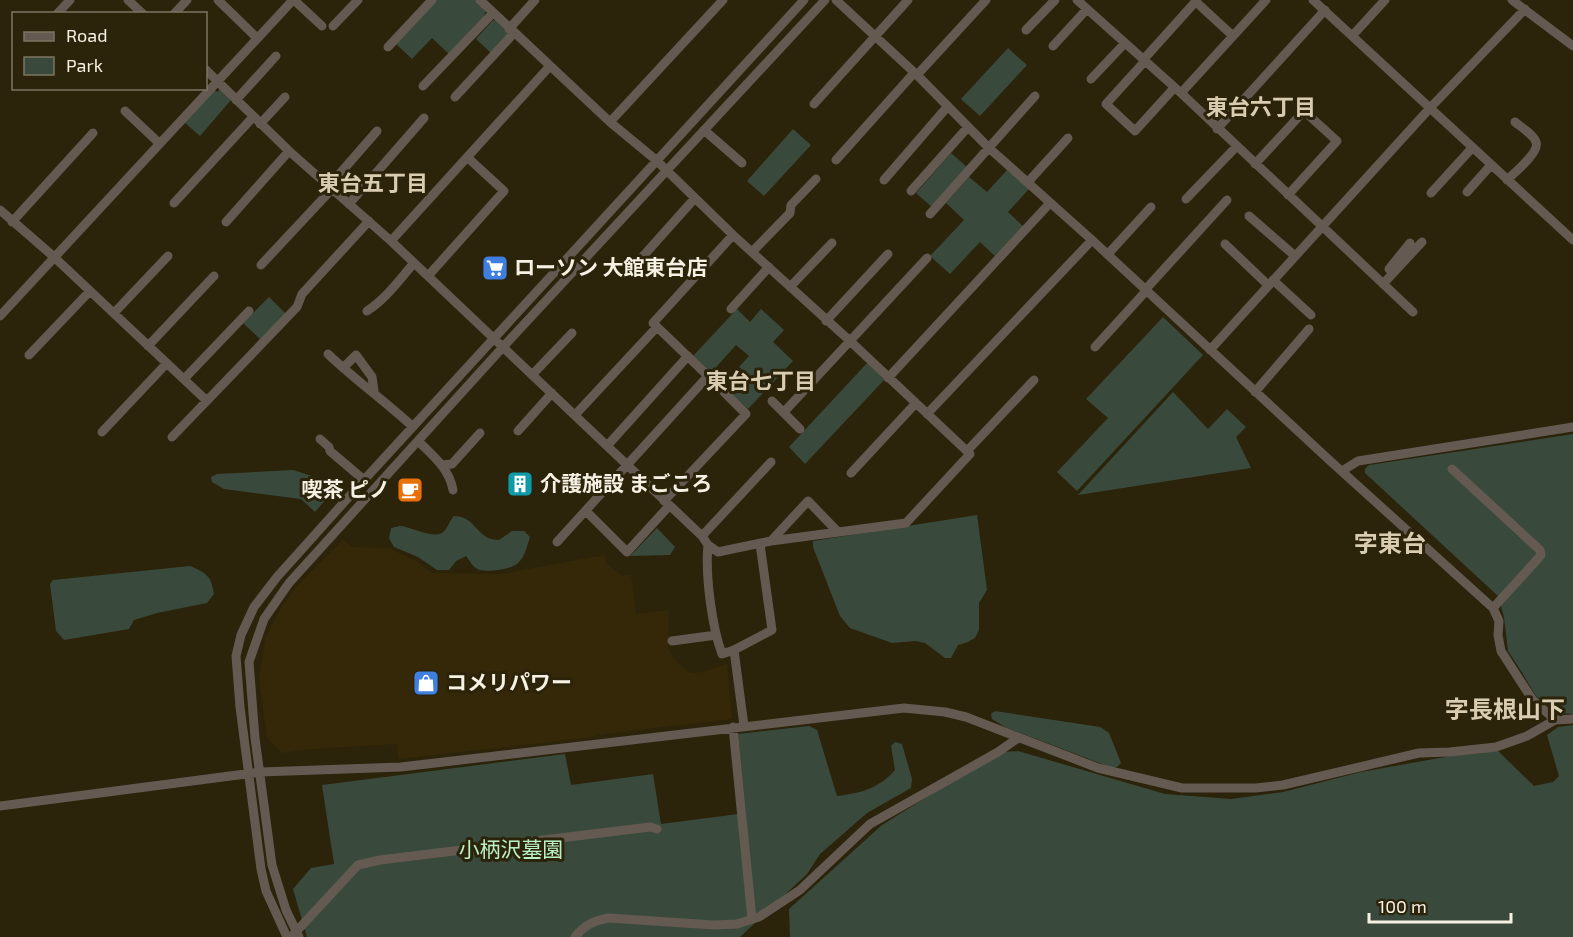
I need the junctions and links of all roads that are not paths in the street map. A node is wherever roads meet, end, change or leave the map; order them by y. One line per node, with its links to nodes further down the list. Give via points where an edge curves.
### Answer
1 (70, 0): 27 (street)
2 (128, 0): 26 (street)
3 (187, 0): 28 (street)
4 (218, 0): 37 (street)
5 (293, 0): 30 (street); 37 (street)
6 (358, 0): 31 (street)
7 (432, 0): 41 (street)
8 (480, 0): 29 (street)
9 (535, 0): 33 (street)
10 (723, 0): 61 (street)
11 (804, 0): 75 (street)
12 (825, 0): 65 (street)
13 (836, 0): 36 (street)
14 (908, 0): 36 (street)
15 (986, 0): 46 (street)
16 (1054, 0): 32 (street)
17 (1077, 0): 23 (street)
18 (1266, 0): 34 (street)
19 (1313, 0): 25 (street)
20 (1385, 0): 35 (street)
21 (1512, 0): 24 (street)
22 (1196, 1): 34 (street); 43 (street)
23 (1087, 9): 38 (street); 39 (street)
24 (1525, 9): 40 (street); 57 (street)
25 (1325, 10): 35 (street); 64 (street)
26 (136, 11)
27 (59, 12)
28 (176, 12)
29 (493, 13): 33 (street); 49 (street)
30 (322, 26)
31 (333, 26)
32 (1026, 30)
33 (512, 31): 44 (street); 53 (street)
34 (1233, 36): 50 (street)
35 (1352, 36): 57 (street)
36 (876, 37): 46 (street); 55 (street)
37 (257, 38): 48 (street)
38 (1125, 43): 43 (street); 47 (street)
39 (1053, 46)
40 (1573, 46)
41 (388, 47)
42 (276, 56): 54 (street)
43 (1144, 60): 50 (street); 50 (street, via 1106,104 1135,131)
44 (550, 66): 61 (street); 74 (street)
45 (207, 71): 48 (street)
46 (916, 74): 56 (street); 76 (street)
47 (1090, 79)
48 (217, 80): 54 (street); 69 (street)
49 (423, 86)
50 (1178, 91): 64 (street)
51 (1035, 96): 71 (street)
52 (285, 97): 60 (street)
53 (455, 97)
54 (236, 100): 60 (street)
55 (814, 104)
56 (948, 106): 63 (street); 82 (street)
57 (1430, 108): 72 (street); 103 (street)
58 (125, 111): 69 (street)
59 (424, 118): 95 (street)
60 (256, 121): 73 (street); 93 (street)
61 (610, 122): 75 (street)
62 (1515, 122): 83 (street, via 1537,145)
63 (968, 127): 71 (street); 86 (street)
64 (1217, 129): 70 (street)
65 (704, 130): 77 (street); 80 (street)
66 (377, 131): 85 (street)
67 (93, 133): 101 (street)
68 (1068, 138): 84 (street)
69 (159, 143): 117 (street)
70 (1236, 147): 78 (street); 91 (street)
71 (988, 148): 84 (street); 98 (street)
72 (1472, 148): 79 (street); 88 (street)
73 (289, 151): 85 (street); 102 (street)
74 (467, 157): 107 (street); 124 (street, via 504,191)
75 (656, 160): 80 (street); 141 (street)
76 (836, 160)
77 (742, 164)
78 (1255, 164): 89 (street); 89 (street, via 1304,111 1337,141)
79 (1491, 165): 83 (street); 87 (street)
80 (666, 170): 90 (street); 144 (street)
81 (816, 179): 112 (street)
82 (884, 180)
83 (1508, 180): 106 (street)
84 (1028, 182): 94 (street)
85 (330, 188): 95 (street); 121 (street)
86 (911, 191)
87 (1467, 192)
88 (1431, 194)
89 (1288, 195): 103 (street)
90 (695, 198): 104 (street); 119 (street)
91 (1186, 199)
92 (1227, 200): 128 (street)
93 (174, 203)
94 (1050, 203): 105 (street); 154 (street)
95 (349, 204): 100 (street)
96 (1151, 207): 114 (street)
97 (0, 210): 101 (street)
98 (930, 214)
99 (1249, 216): 116 (street)
100 (369, 221): 107 (street); 161 (street, via 302,294 297,307)
101 (12, 222): 117 (street)
102 (226, 222)
103 (1322, 227): 116 (street); 125 (street)
104 (733, 235): 112 (street); 138 (street, via 653,323)
105 (1092, 240): 114 (street); 164 (street)
106 (1573, 240)
107 (391, 241): 120 (street)
108 (1422, 242): 125 (street)
109 (832, 243): 127 (street)
110 (1410, 243): 125 (street)
111 (1225, 244): 126 (street)
112 (752, 252): 122 (street)
113 (888, 254): 137 (street)
114 (1107, 255): 128 (street)
115 (168, 256): 134 (street)
116 (1295, 256): 126 (street)
117 (54, 257): 129 (street); 136 (street)
118 (927, 258): 142 (street)
119 (637, 262)
120 (414, 263): 124 (street); 132 (street, via 391,291)
121 (261, 266)
122 (769, 267): 127 (street); 130 (street)
123 (214, 276): 143 (street)
124 (428, 276): 141 (street)
125 (1381, 282): 133 (street)
126 (1270, 283): 135 (street); 146 (street)
127 (790, 287): 137 (street)
128 (1146, 290): 145 (street); 146 (street)
129 (90, 291): 134 (street); 148 (street)
130 (731, 309)
131 (249, 311): 155 (street)
132 (367, 311)
133 (1413, 312)
134 (114, 313): 143 (street)
135 (1311, 315)
136 (0, 316)
137 (826, 321): 142 (street)
138 (657, 327): 149 (street); 165 (street)
139 (1309, 329): 158 (street)
140 (572, 333): 152 (street)
141 (494, 339): 144 (street); 166 (street)
142 (849, 340): 154 (street); 163 (street)
143 (148, 346): 150 (street)
144 (503, 347): 152 (street); 174 (street)
145 (1095, 347)
146 (1209, 350): 158 (street)
147 (328, 354): 151 (street)
148 (30, 355)
149 (688, 356): 153 (street); 175 (street)
150 (167, 363): 155 (street); 170 (street)
151 (343, 368): 157 (street); 157 (street, via 356,355 368,369)
152 (532, 375): 159 (street)
153 (708, 376): 179 (street); 185 (street, via 746,414)
154 (888, 378): 162 (street)
155 (184, 379): 161 (street)
156 (1034, 380): 176 (street)
157 (374, 391): 166 (street)
158 (1255, 392): 181 (street)
159 (552, 393): 165 (street); 169 (street)
160 (772, 400): 163 (street)
161 (207, 401): 172 (street)
162 (916, 403): 164 (street); 182 (street)
163 (784, 412): 168 (street)
164 (927, 414): 176 (street)
165 (575, 416): 175 (street)
166 (413, 426): 183 (street)
167 (1573, 427): 181 (street, via 1358,461)
168 (800, 429)
169 (518, 431)
170 (102, 432)
171 (480, 433): 178 (street, via 452,464)
172 (172, 437)
173 (320, 439): 183 (street)
174 (418, 441): 178 (street); 202 (street, via 289,584 264,619 249,662)
175 (607, 446): 179 (street)
176 (967, 451): 187 (street, via 970,454 906,523)
177 (771, 462): 188 (street)
178 (442, 465): 184 (street)
179 (628, 466): 185 (street); 186 (street)
180 (1452, 469): 193 (street, via 1540,550 1541,555)
181 (1342, 471): 193 (street)
182 (851, 473)
183 (364, 480): 203 (street, via 277,577 254,607 241,636 236,656)
184 (453, 490)
185 (666, 504): 186 (street, via 627,552); 188 (street)
186 (586, 511): 190 (street)
187 (838, 532): 189 (street); 189 (street, via 808,501)
188 (702, 536): 192 (street)
189 (771, 541): 191 (street)
190 (557, 542)
191 (760, 544): 192 (street, via 718,552); 196 (street, via 772,630)
192 (708, 546): 194 (street)
193 (1493, 608): 198 (street, via 1499,621 1501,651 1532,699)
194 (716, 635): 195 (street); 196 (street, via 722,654)
195 (672, 641)
196 (734, 650): 199 (street)
197 (1573, 719): 198 (street)
198 (1555, 720): 201 (street, via 1496,747 1419,753 1256,788 1182,788 1098,768)
199 (744, 726): 200 (street); 201 (street, via 904,708 966,717)
200 (733, 727): 202 (street, via 401,767); 206 (street)
201 (1018, 738): 206 (street, via 870,824 800,890)
202 (261, 772): 203 (street); 207 (street, via 272,865)
203 (248, 774): 204 (street); 207 (street, via 266,891)
204 (0, 806)
205 (657, 829): 207 (street, via 358,865)
206 (752, 919): 208 (street, via 714,925 608,918 595,921)
207 (293, 936)
208 (575, 937)

